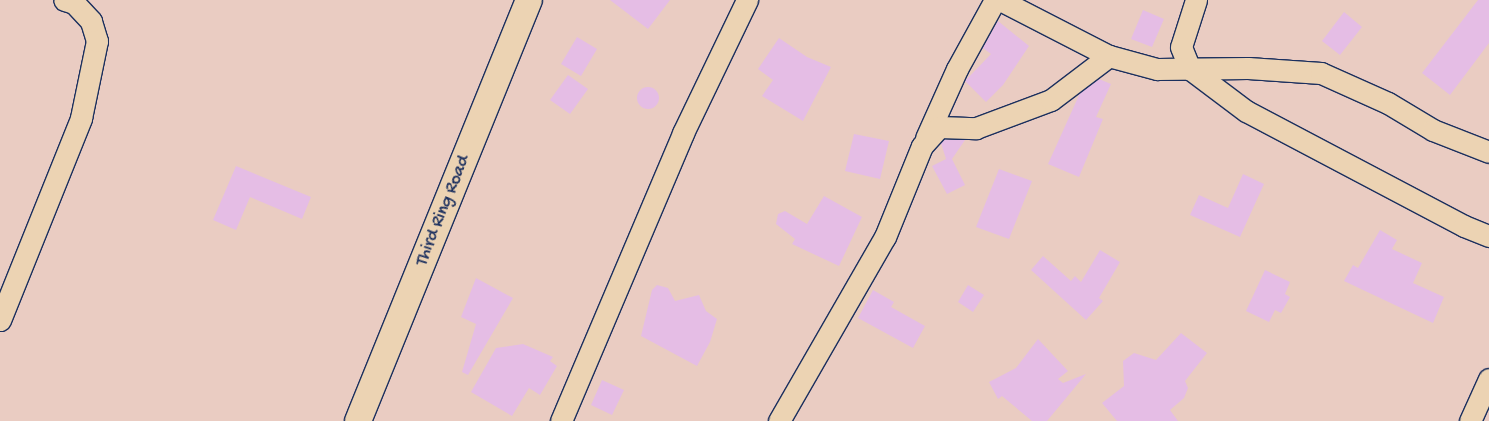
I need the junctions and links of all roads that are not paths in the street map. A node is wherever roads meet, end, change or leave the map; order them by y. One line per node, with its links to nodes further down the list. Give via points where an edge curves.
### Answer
1 (64, 0): 12 (street, via 74,3 91,21 97,41 81,118)
2 (530, 0): 14 (street, Third Ring Road)
3 (747, 0): 15 (street, via 683,133)
4 (995, 0): 9 (street, via 957,69)
5 (1000, 0): 7 (street)
6 (1196, 0): 8 (street, via 1181,47)
7 (1109, 56): 8 (street, via 1157,69); 9 (street, via 1051,100 976,128 939,127)
8 (1190, 69): 10 (street, via 1248,68 1321,73 1388,103 1433,130); 11 (street, via 1246,111 1464,226)
9 (922, 146): 16 (street, via 885,237)
10 (1489, 152)
11 (1489, 236)
12 (0, 320)
13 (1489, 379): 17 (street)
14 (358, 421)
15 (561, 421)
16 (779, 421)
17 (1470, 421)

